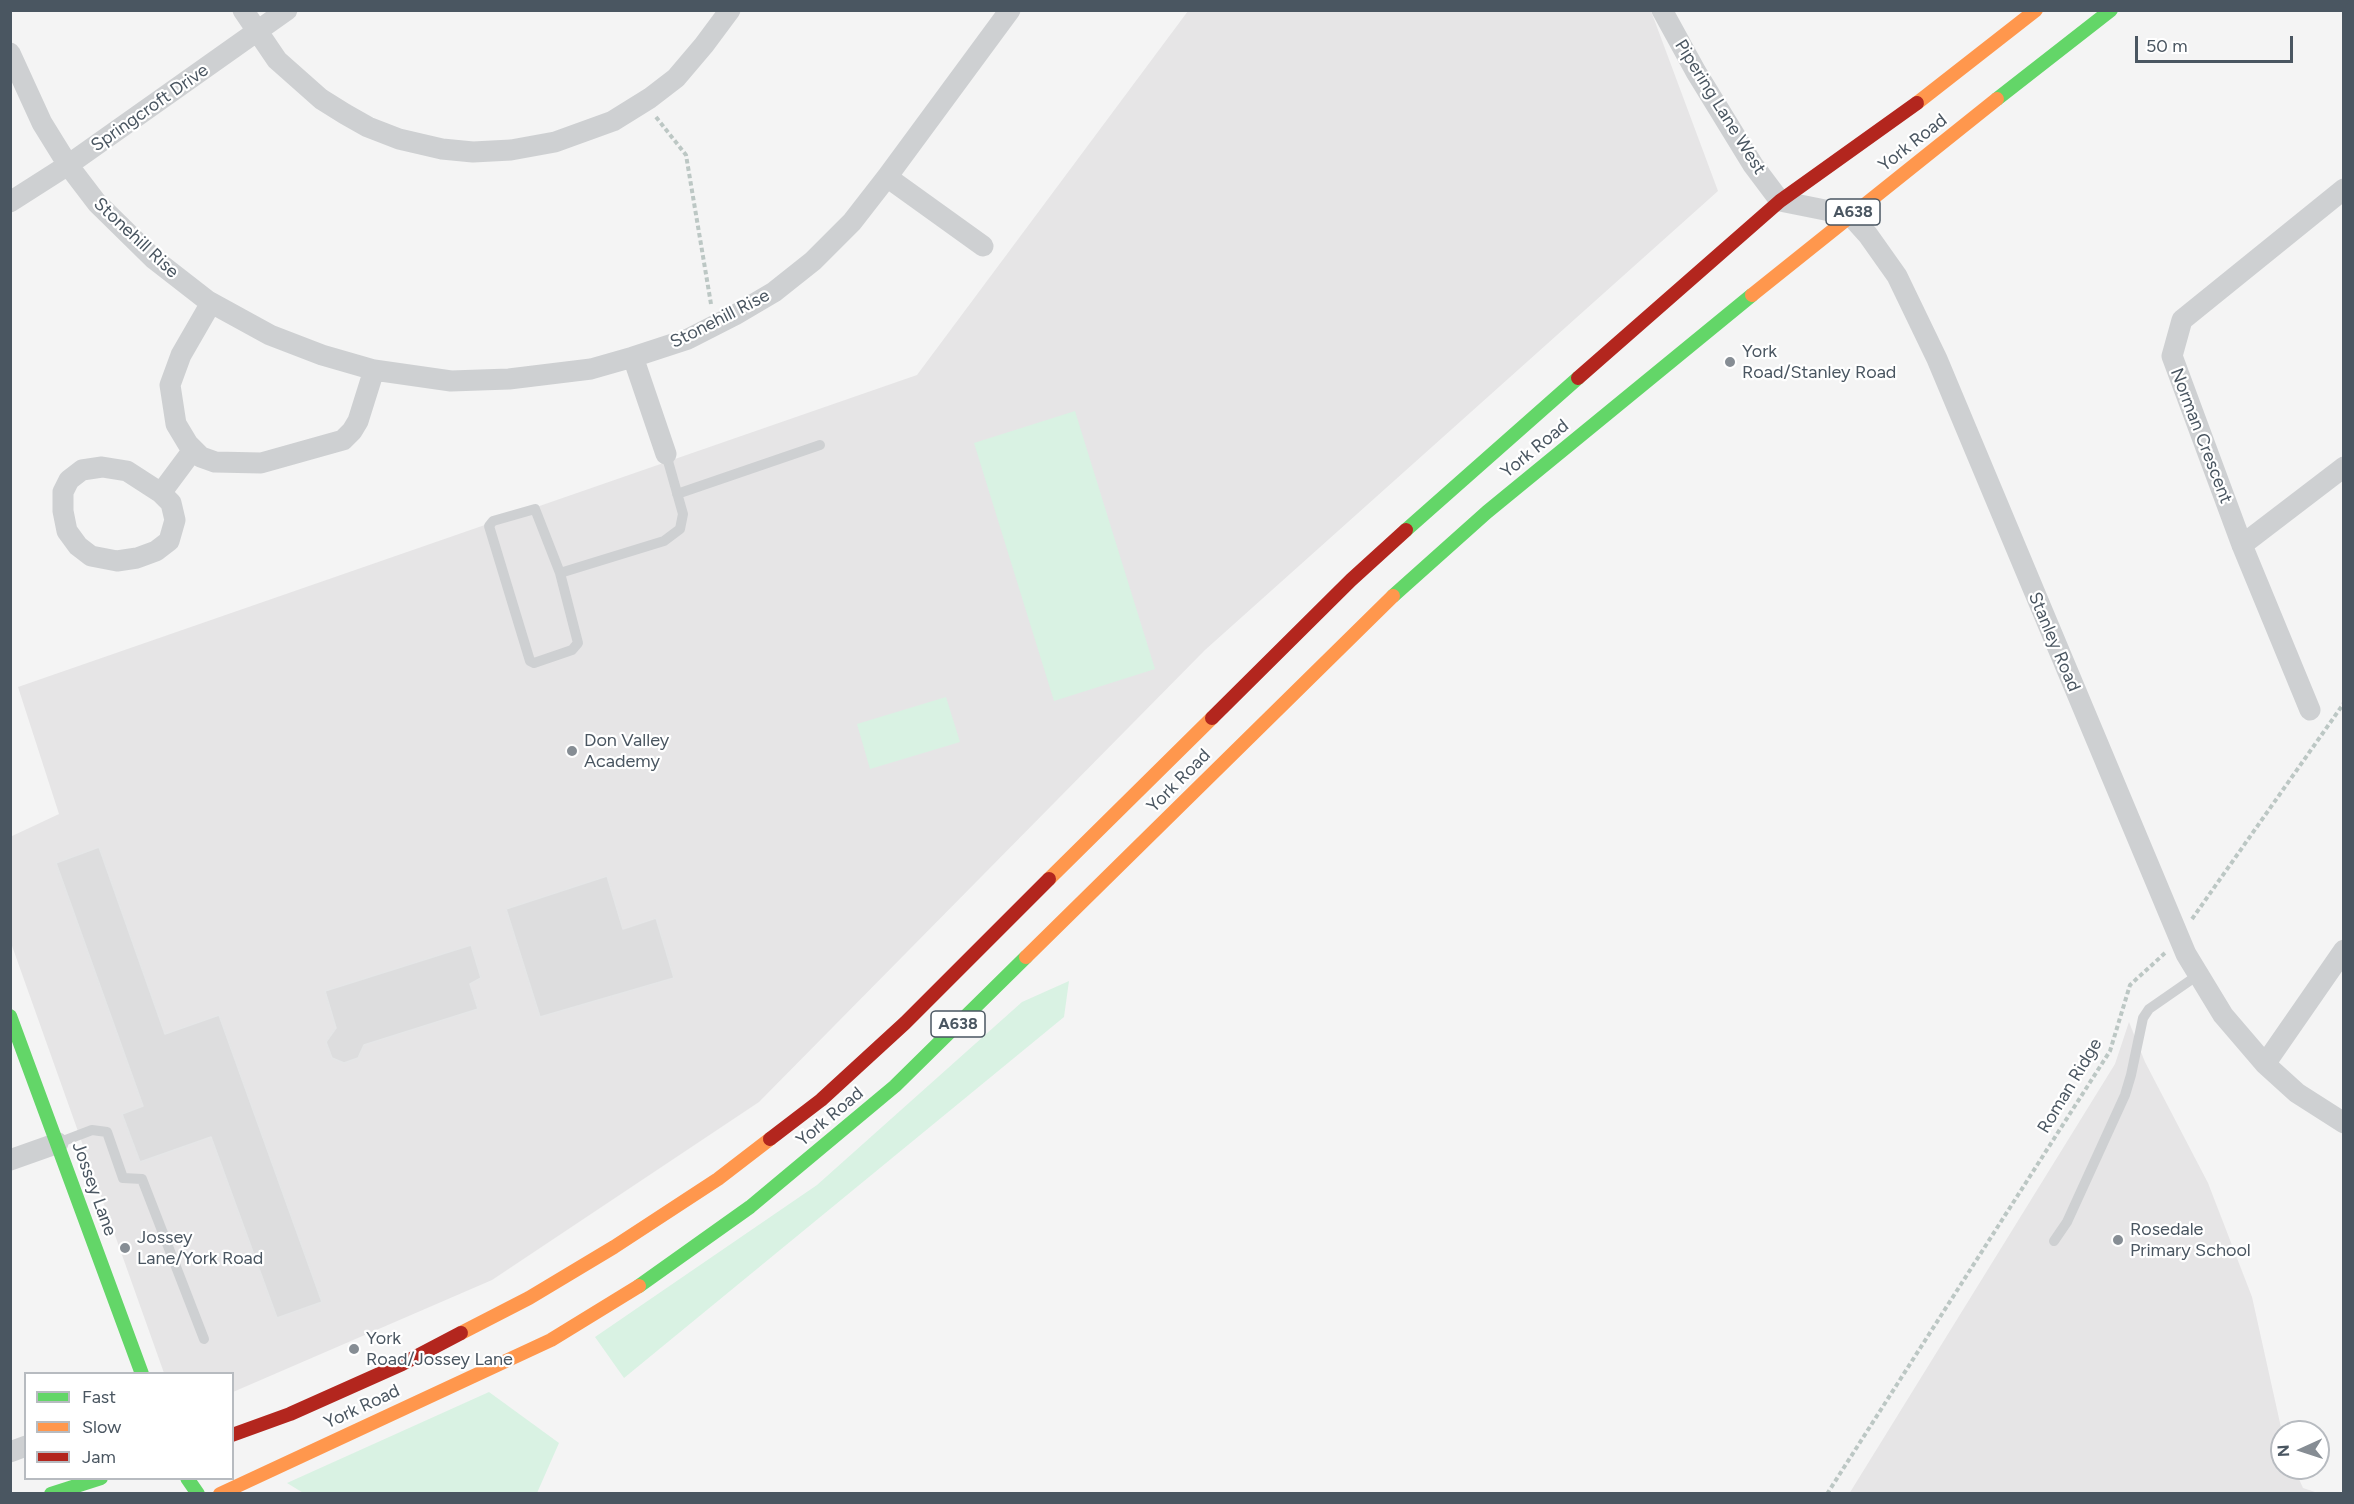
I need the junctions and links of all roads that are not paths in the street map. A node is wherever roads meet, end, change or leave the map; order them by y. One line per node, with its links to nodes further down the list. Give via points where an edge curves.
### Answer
1 (243, 10): 8 (street)
2 (287, 10): 8 (street, Springcroft Drive)
3 (730, 10): 8 (street, via 676,78 614,121 555,142 473,152 399,139 368,127 296,80)
4 (1010, 10): 11 (street, Stonehill Rise)
5 (1662, 10): 13 (street, Pipering Lane West, via 1713,100)
6 (2036, 10): 13 (main road, York Road / A638, via 1887,126)
7 (2111, 10): 15 (main road, York Road / A638)
8 (256, 32): 10 (street, Springcroft Drive)
9 (10, 53): 10 (street, Stonehill Rise, via 42,123)
10 (68, 165): 14 (street, Springcroft Drive); 17 (street, Stonehill Rise, via 97,203 154,260)
11 (887, 177): 16 (street); 18 (street, Stonehill Rise, via 852,222 774,292 688,339)
12 (2343, 189): 26 (street, Norman Crescent, via 2182,320 2172,356)
13 (1780, 201): 15 (street); 41 (main road, York Road / A638, via 1351,580 905,1023 821,1100 718,1179 529,1298 402,1364)
14 (10, 202)
15 (1850, 215): 30 (street, Stanley Road, via 1897,276 1937,360 2178,939); 39 (main road, York Road / A638, via 1487,512 1379,609 895,1086 750,1207 641,1285 551,1340)
16 (983, 246)
17 (212, 303): 19 (street, Stonehill Rise, via 270,335); 21 (street, via 181,355 170,385 176,424)
18 (633, 357): 19 (street, Stonehill Rise, via 591,369 509,379 451,381); 22 (street)
19 (374, 370): 21 (street, via 358,421 343,440 261,463 215,462)
20 (820, 445): 25 (lane)
21 (193, 450): 24 (street)
22 (666, 454): 25 (lane)
23 (2343, 466): 26 (street)
24 (161, 493): 24 (street, via 171,503 175,520 169,541 156,551 117,561 91,556 67,531 63,492 69,480 82,470 102,467 127,471)
25 (677, 494): 27 (lane, via 683,514 680,528 664,541)
26 (2242, 545): 28 (street, Norman Crescent)
27 (560, 573): 27 (lane, via 578,643 572,650 534,663 530,661 489,526 493,521 535,508)
28 (2310, 710)
29 (2343, 951): 32 (street)
30 (2198, 975): 32 (street, Stanley Road, via 2223,1015); 36 (lane, via 2154,1005 2143,1018 2125,1095 2067,1222)
31 (10, 1016): 34 (main road, Jossey Lane)
32 (2265, 1064): 33 (street, Stanley Road, via 2296,1093)
33 (2343, 1123)
34 (58, 1143): 35 (street); 37 (lane, via 92,1130 107,1132 123,1178 142,1179); 38 (main road, Jossey Lane)
35 (10, 1160)
36 (2054, 1241)
37 (204, 1339)
38 (141, 1372)
39 (462, 1380): 40 (main road); 46 (main road, York Road / A638)
40 (350, 1418)
41 (234, 1434)
42 (98, 1480): 44 (main road)
43 (188, 1480): 45 (main road)
44 (51, 1494)
45 (198, 1494)
46 (220, 1494)

